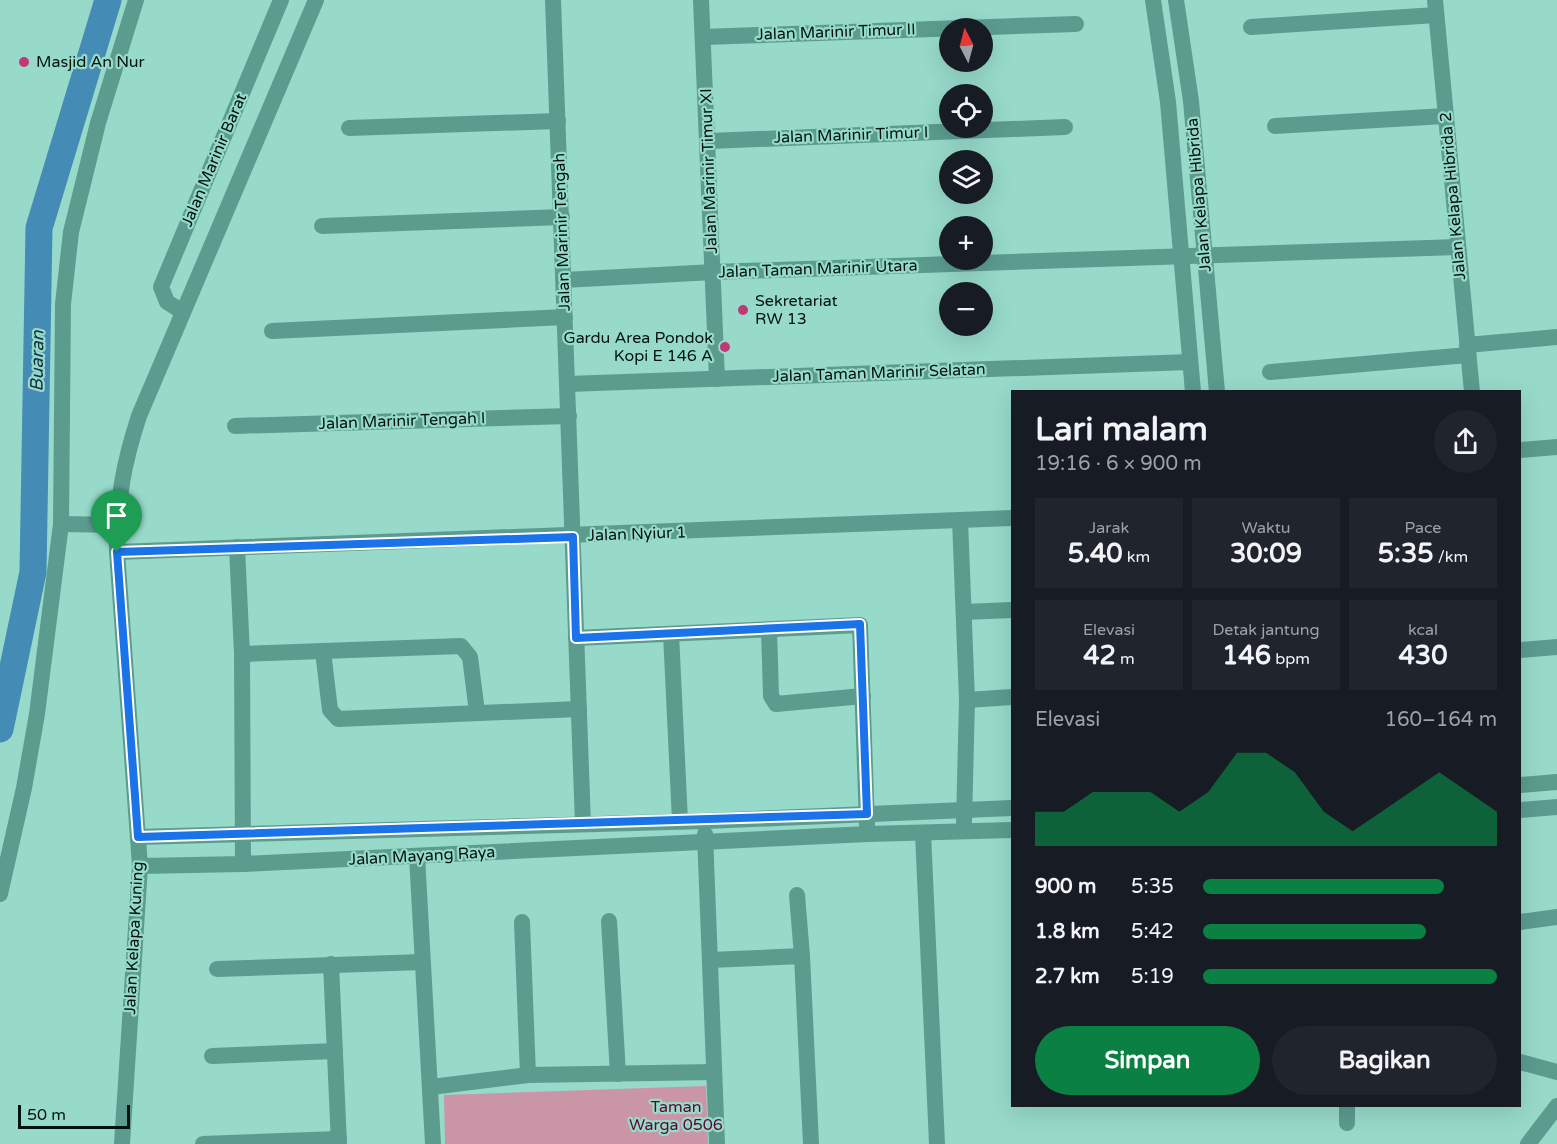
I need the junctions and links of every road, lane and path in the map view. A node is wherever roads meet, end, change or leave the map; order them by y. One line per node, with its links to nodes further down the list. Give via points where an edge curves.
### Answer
1 (136, 0): 43 (street, via 81,183 68,252 62,327)
2 (281, 0): 25 (street, Jalan Marinir Barat, via 161,287 167,302)
3 (316, 0): 25 (street, Jalan Marinir Barat)
4 (553, 0): 13 (street, Jalan Marinir Tengah)
5 (701, 0): 11 (street, Jalan Marinir Timur XI)
6 (1153, 0): 22 (street, Jalan Kelapa Hibrida, via 1168,102)
7 (1176, 0): 21 (street, Jalan Kelapa Hibrida, via 1191,101)
8 (1436, 8): 10 (street); 12 (street, Jalan Kelapa Hibrida 2)
9 (1076, 24): 11 (street, Jalan Marinir Timur II)
10 (1251, 27)
11 (703, 37): 17 (street, Jalan Marinir Timur XI)
12 (1445, 116): 14 (street); 20 (street, Jalan Kelapa Hibrida 2)
13 (558, 120): 16 (street); 18 (street, Jalan Marinir Tengah)
14 (1275, 126)
15 (1065, 127): 17 (street, Jalan Marinir Timur I)
16 (349, 128)
17 (709, 141): 23 (street, Jalan Marinir Timur XI)
18 (562, 217): 19 (street); 24 (street, Jalan Marinir Tengah)
19 (322, 226)
20 (1458, 247): 21 (street, Jalan Taman Marinir Utara); 29 (street, Jalan Kelapa Hibrida 2)
21 (1204, 255): 22 (street, Jalan Taman Marinir Utara); 35 (street, Jalan Kelapa Hibrida)
22 (1180, 257): 23 (street, Jalan Taman Marinir Utara); 30 (street, Jalan Kelapa Hibrida)
23 (714, 272): 24 (street, Jalan Taman Marinir Utara); 32 (street, Jalan Marinir Timur XI)
24 (564, 280): 26 (street, Jalan Marinir Tengah)
25 (183, 312): 44 (street, Jalan Marinir Barat, via 127,453 117,503)
26 (565, 317): 27 (street); 33 (street, Jalan Marinir Tengah)
27 (272, 331)
28 (1557, 337): 29 (street)
29 (1468, 350): 31 (street); 36 (street, Jalan Kelapa Hibrida 2)
30 (1190, 362): 32 (street, Jalan Taman Marinir Selatan); 34 (street, Jalan Kelapa Hibrida)
31 (1270, 372)
32 (717, 379): 33 (street, Jalan Taman Marinir Selatan)
33 (568, 384): 37 (street, Jalan Marinir Tengah)
34 (1193, 390)
35 (1217, 390)
36 (1472, 390)
37 (569, 416): 38 (street, Jalan Marinir Tengah I); 45 (street, Jalan Marinir Tengah)
38 (235, 426)
39 (1557, 447): 40 (street)
40 (1521, 450)
41 (1011, 518): 42 (street, Jalan Nyiur 1)
42 (960, 520): 45 (street, Jalan Nyiur 1); 49 (street)
43 (61, 524): 44 (street); 82 (street, via 37,714)
44 (117, 525): 47 (street, Jalan Marinir Barat)
45 (573, 537): 46 (street, Jalan Nyiur 1); 52 (street, Jalan Marinir Tengah)
46 (237, 547): 47 (street, Jalan Nyiur 1); 56 (street)
47 (117, 552): 77 (street, Jalan Kelapa Kuning)
48 (1011, 610): 49 (street)
49 (964, 612): 59 (street)
50 (769, 630): 51 (street); 57 (street, via 771,696 776,704); 57 (street, via 860,624)
51 (670, 634): 52 (street); 69 (street)
52 (576, 638): 60 (street, Jalan Marinir Tengah)
53 (1557, 647): 54 (street)
54 (1521, 650)
55 (323, 651): 56 (street); 61 (street, via 461,646 470,657); 61 (street, via 330,710 335,718)
56 (242, 654): 76 (street)
57 (863, 696): 68 (street)
58 (1011, 697): 59 (street)
59 (967, 700): 66 (street)
60 (579, 709): 61 (street); 71 (street, Jalan Marinir Tengah)
61 (477, 712)
62 (1557, 782): 63 (street)
63 (1521, 785)
64 (1557, 807): 67 (street)
65 (1011, 808): 66 (street, Jalan Mayang Raya)
66 (964, 810): 68 (street, Jalan Mayang Raya); 73 (street)
67 (1521, 810)
68 (867, 814): 70 (street, Jalan Mayang Raya); 75 (street)
69 (680, 821): 70 (street, Jalan Mayang Raya); 71 (street, Jalan Mayang Raya)
70 (706, 821): 78 (street)
71 (583, 824): 76 (street, Jalan Mayang Raya)
72 (1011, 830): 73 (street, Jalan Mayang Raya)
73 (963, 832): 74 (street, Jalan Mayang Raya)
74 (922, 833): 75 (street, Jalan Mayang Raya); 110 (street)
75 (868, 834): 78 (street, Jalan Mayang Raya)
76 (243, 836): 77 (street, Jalan Mayang Raya); 80 (street)
77 (138, 837): 81 (street, Jalan Kelapa Kuning)
78 (705, 843): 79 (street, Jalan Mayang Raya); 89 (street)
79 (417, 856): 80 (street, Jalan Mayang Raya); 90 (street)
80 (243, 864): 81 (street, Jalan Mayang Raya)
81 (140, 866): 105 (street, Jalan Kelapa Kuning)
82 (0, 894)
83 (797, 895): 88 (street)
84 (1557, 917): 87 (street)
85 (609, 921): 98 (street)
86 (522, 922): 99 (street)
87 (1521, 922)
88 (802, 956): 89 (street); 109 (street)
89 (710, 960): 96 (street)
90 (422, 962): 91 (street); 100 (street)
91 (331, 964): 92 (street); 93 (street)
92 (218, 969)
93 (335, 1051): 94 (street); 104 (street)
94 (212, 1056)
95 (1521, 1062): 97 (street)
96 (714, 1072): 98 (street); 108 (street)
97 (1557, 1072)
98 (618, 1074): 99 (street)
99 (528, 1075): 100 (street)
100 (431, 1087): 107 (street)
101 (1557, 1106): 111 (street)
102 (1347, 1107): 103 (street)
103 (1347, 1123)
104 (339, 1141): 106 (street)
105 (122, 1144)
106 (203, 1144)
107 (433, 1144)
108 (717, 1144)
109 (811, 1144)
110 (937, 1144)
111 (1528, 1144)

